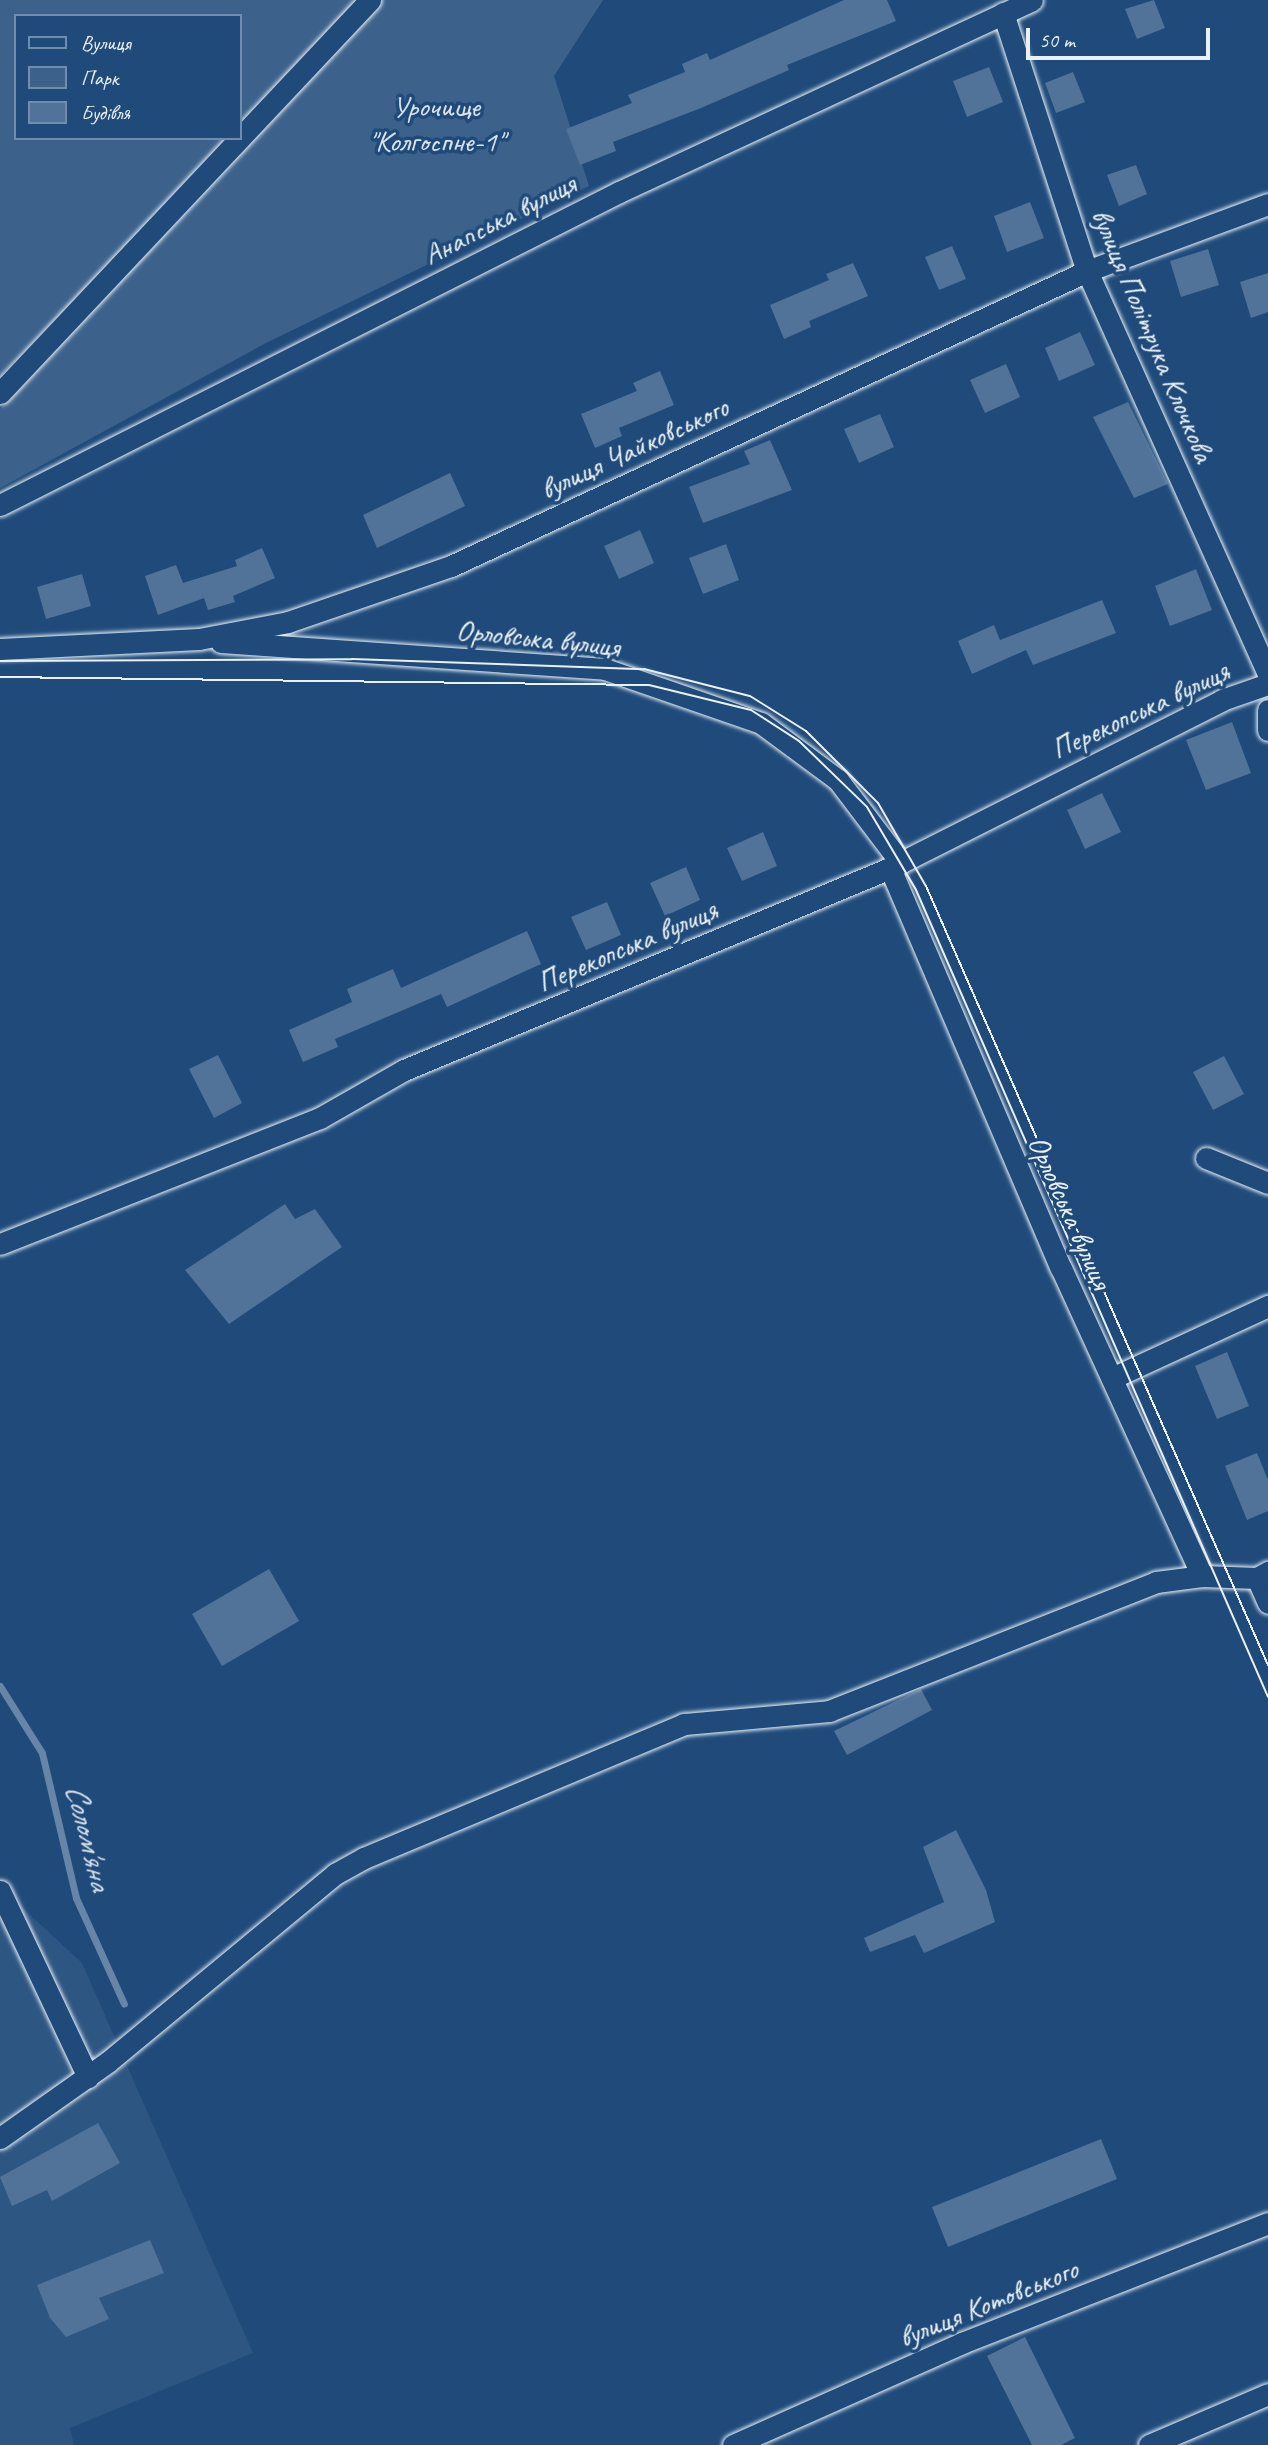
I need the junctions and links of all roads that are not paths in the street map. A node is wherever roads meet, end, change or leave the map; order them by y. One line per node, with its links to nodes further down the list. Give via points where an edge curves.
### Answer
1 (370, 0): 4 (street)
2 (1032, 0): 3 (street, Анапська вулиця)
3 (1003, 13): 7 (street, вулиця Політрука Клочкова); 9 (street, Анапська вулиця, via 620,192)
4 (242, 136)
5 (238, 140): 8 (street)
6 (1268, 204): 7 (street, вулиця Чайковського)
7 (1087, 271): 10 (street, вулиця Чайковського, via 451,566 288,622); 12 (street, вулиця Політрука Клочкова)
8 (0, 393)
9 (0, 505)
10 (185, 640): 11 (street, вулиця Чайковського); 16 (street, Орловська вулиця, via 605,668 761,723 838,780)
11 (0, 649)
12 (1268, 673)
13 (1268, 684): 16 (street, Перекопська вулиця, via 1222,700)
14 (1268, 710): 15 (street)
15 (1268, 730)
16 (896, 865): 19 (street, Перекопська вулиця, via 404,1070 320,1118); 21 (street, Орловська вулиця)
17 (1206, 1158): 18 (street)
18 (1268, 1183)
19 (0, 1244)
20 (1268, 1306): 21 (street)
21 (1111, 1378): 23 (street, Орловська вулиця)
22 (1263, 1575): 23 (street); 24 (street)
23 (1202, 1576): 26 (street, via 1156,1582 828,1711 673,1727 364,1858 335,1874)
24 (1268, 1603)
25 (0, 1891): 26 (street)
26 (88, 2077): 27 (street)
27 (0, 2138)
28 (1268, 2223): 30 (street, вулиця Котовського, via 962,2343)
29 (1268, 2394): 31 (street)
30 (733, 2445)
31 (1149, 2445)

